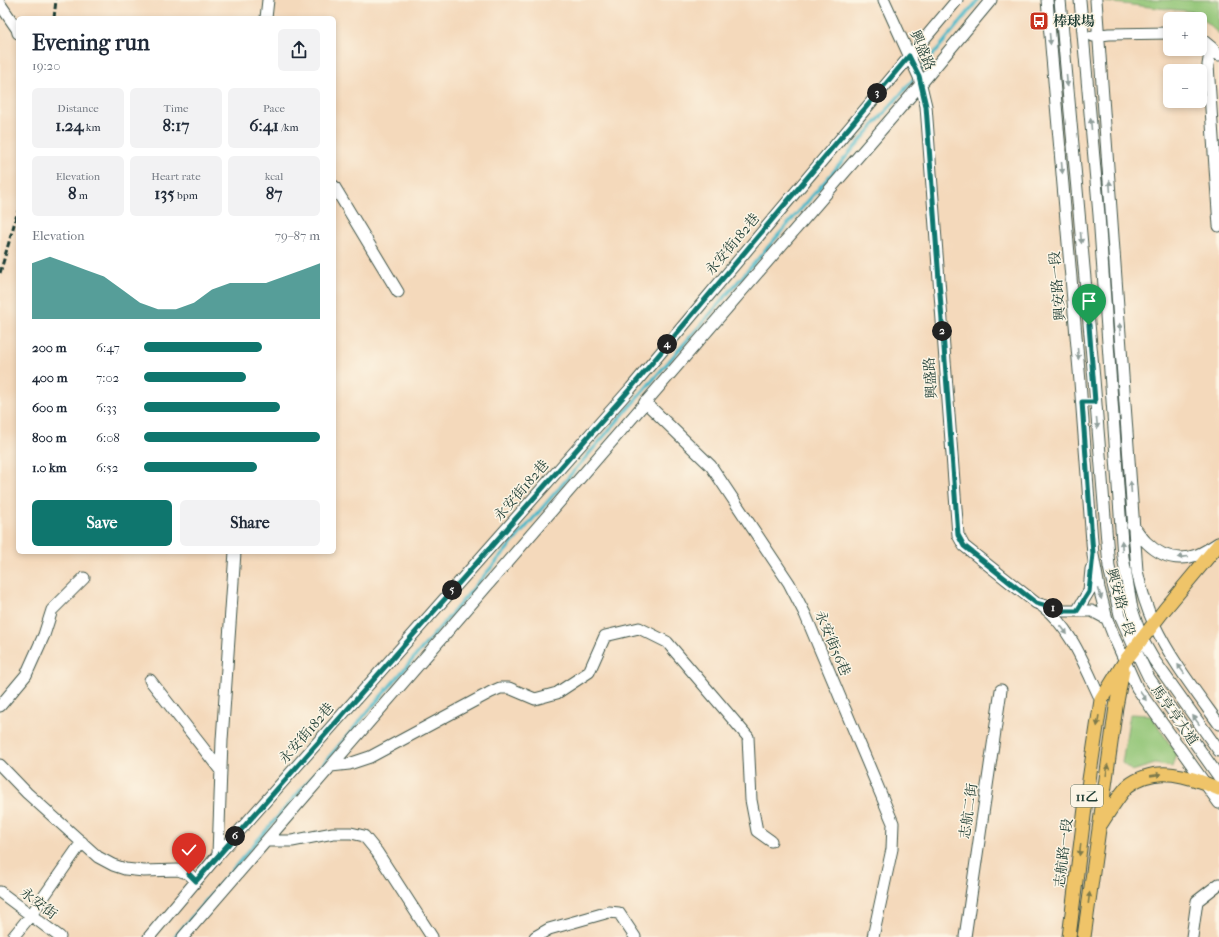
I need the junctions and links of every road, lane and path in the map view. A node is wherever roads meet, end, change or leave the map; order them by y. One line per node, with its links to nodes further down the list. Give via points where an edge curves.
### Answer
1 (268, 0): 10 (street)
2 (884, 0): 18 (street, 興盛路)
3 (957, 0): 18 (street, 永安街182巷)
4 (991, 0): 19 (street)
5 (1046, 0): 25 (street, 興安路一段, one-way to 25)
6 (1060, 0): 24 (street, 興安路一段, one-way to 24)
7 (1080, 0): 14 (street, 興安路一段)
8 (1096, 0): 13 (street, 興安路一段)
9 (0, 4): 11 (street)
10 (266, 16)
11 (16, 28)
12 (1163, 33): 13 (street)
13 (1099, 35): 14 (street); 22 (street, 興安路一段, one-way to 13)
14 (1084, 37): 23 (street, 興安路一段, one-way to 14)
15 (1207, 44): 16 (street)
16 (1211, 47): 17 (street); 20 (street, via 1208,65)
17 (1219, 55)
18 (910, 59): 19 (street, 興盛路); 62 (street, 永安街182巷, via 631,388)
19 (920, 80): 30 (street); 39 (street, 興盛路, via 926,106 958,535 964,546)
20 (1218, 182): 26 (street)
21 (336, 189): 27 (street)
22 (1112, 214): 23 (street); 28 (street, 興安路一段, one-way to 22)
23 (1099, 215): 29 (street, 興安路一段)
24 (1079, 217): 25 (street); 32 (street, 興安路一段, one-way to 32)
25 (1066, 218): 31 (street, 興安路一段, one-way to 31)
26 (1219, 226)
27 (398, 292)
28 (1124, 399): 29 (street); 34 (street, 興安路一段, one-way to 28)
29 (1111, 400): 33 (street, 興安路一段)
30 (645, 402): 52 (street); 74 (street, 永安街56巷, via 711,466 789,583 814,636 892,823 892,849)
31 (1082, 402): 32 (street); 37 (street, 興安路一段)
32 (1095, 402): 43 (street, 興安路一段, one-way to 43, via 1108,567 1120,615)
33 (1120, 513): 34 (street); 43 (street, 興安路一段, one-way to 33, via 1127,587)
34 (1133, 526): 35 (street, one-way to 34, via 1197,555 1169,557 1145,541); 42 (street, 興安路一段, via 1137,571 1142,593)
35 (1219, 543): 42 (main road, 志航路一段 / 11乙)
36 (235, 554): 53 (street)
37 (1093, 554): 40 (street, via 1089,592); 41 (street, 興安路一段, one-way to 41)
38 (84, 578): 48 (street, via 52,610 26,675)
39 (1036, 603): 40 (street, 興盛路, via 1064,611); 47 (street, one-way to 47, via 1050,613 1071,640)
40 (1077, 611): 41 (street, 興盛路, via 1092,611)
41 (1107, 619): 44 (street, 興安路一段)
42 (1154, 623): 43 (main road, 志航路一段 / 11乙); 49 (street, one-way to 42, via 1171,655)
43 (1138, 644): 44 (main road, 志航路一段 / 11乙); 50 (street, 馬亨亨大道, one-way to 43, via 1154,660); 54 (street, 馬亨亨大道, via 1150,678)
44 (1125, 661): 47 (main road, 志航路一段 / 11乙); 55 (street, 馬亨亨大道, one-way to 55, via 1137,688); 58 (main road, 志航路一段 / 11乙, one-way to 44)
45 (150, 680): 53 (street)
46 (1001, 690): 75 (street, 志航二街)
47 (1101, 700): 76 (main road, 志航路一段 / 11乙, one-way to 76)
48 (0, 706)
49 (1219, 724)
50 (1219, 751)
51 (0, 765): 61 (street)
52 (331, 766): 59 (street); 60 (street, via 349,764 370,757 500,688 510,688 536,699 557,693 589,672 605,636 639,628 667,642 748,737 751,800 757,831)
53 (221, 771): 62 (street)
54 (1219, 777)
55 (1204, 782): 56 (main road); 57 (street, 馬亨亨大道); 58 (main road, one-way to 55, via 1127,787 1143,777 1166,774)
56 (1219, 789)
57 (1219, 803)
58 (1099, 827): 77 (main road, 志航路一段 / 11乙, one-way to 58)
59 (268, 840): 70 (street); 71 (street, via 292,841 333,833 364,836)
60 (771, 840)
61 (82, 842): 63 (street, via 98,857 113,865 144,871 178,870 189,874); 66 (street)
62 (218, 855): 63 (street, 永安街182巷)
63 (196, 881): 69 (street, 永安街182巷)
64 (1219, 884): 78 (street, via 1197,901)
65 (0, 892): 66 (street, 永安街)
66 (31, 915): 67 (street); 68 (street, 永安街)
67 (13, 937)
68 (60, 937)
69 (148, 937)
70 (183, 937)
71 (432, 937)
72 (535, 937): 73 (street, via 549,929 609,912 619,913)
73 (635, 937)
74 (873, 937)
75 (965, 937)
76 (1069, 937)
77 (1084, 937)
78 (1192, 937)

